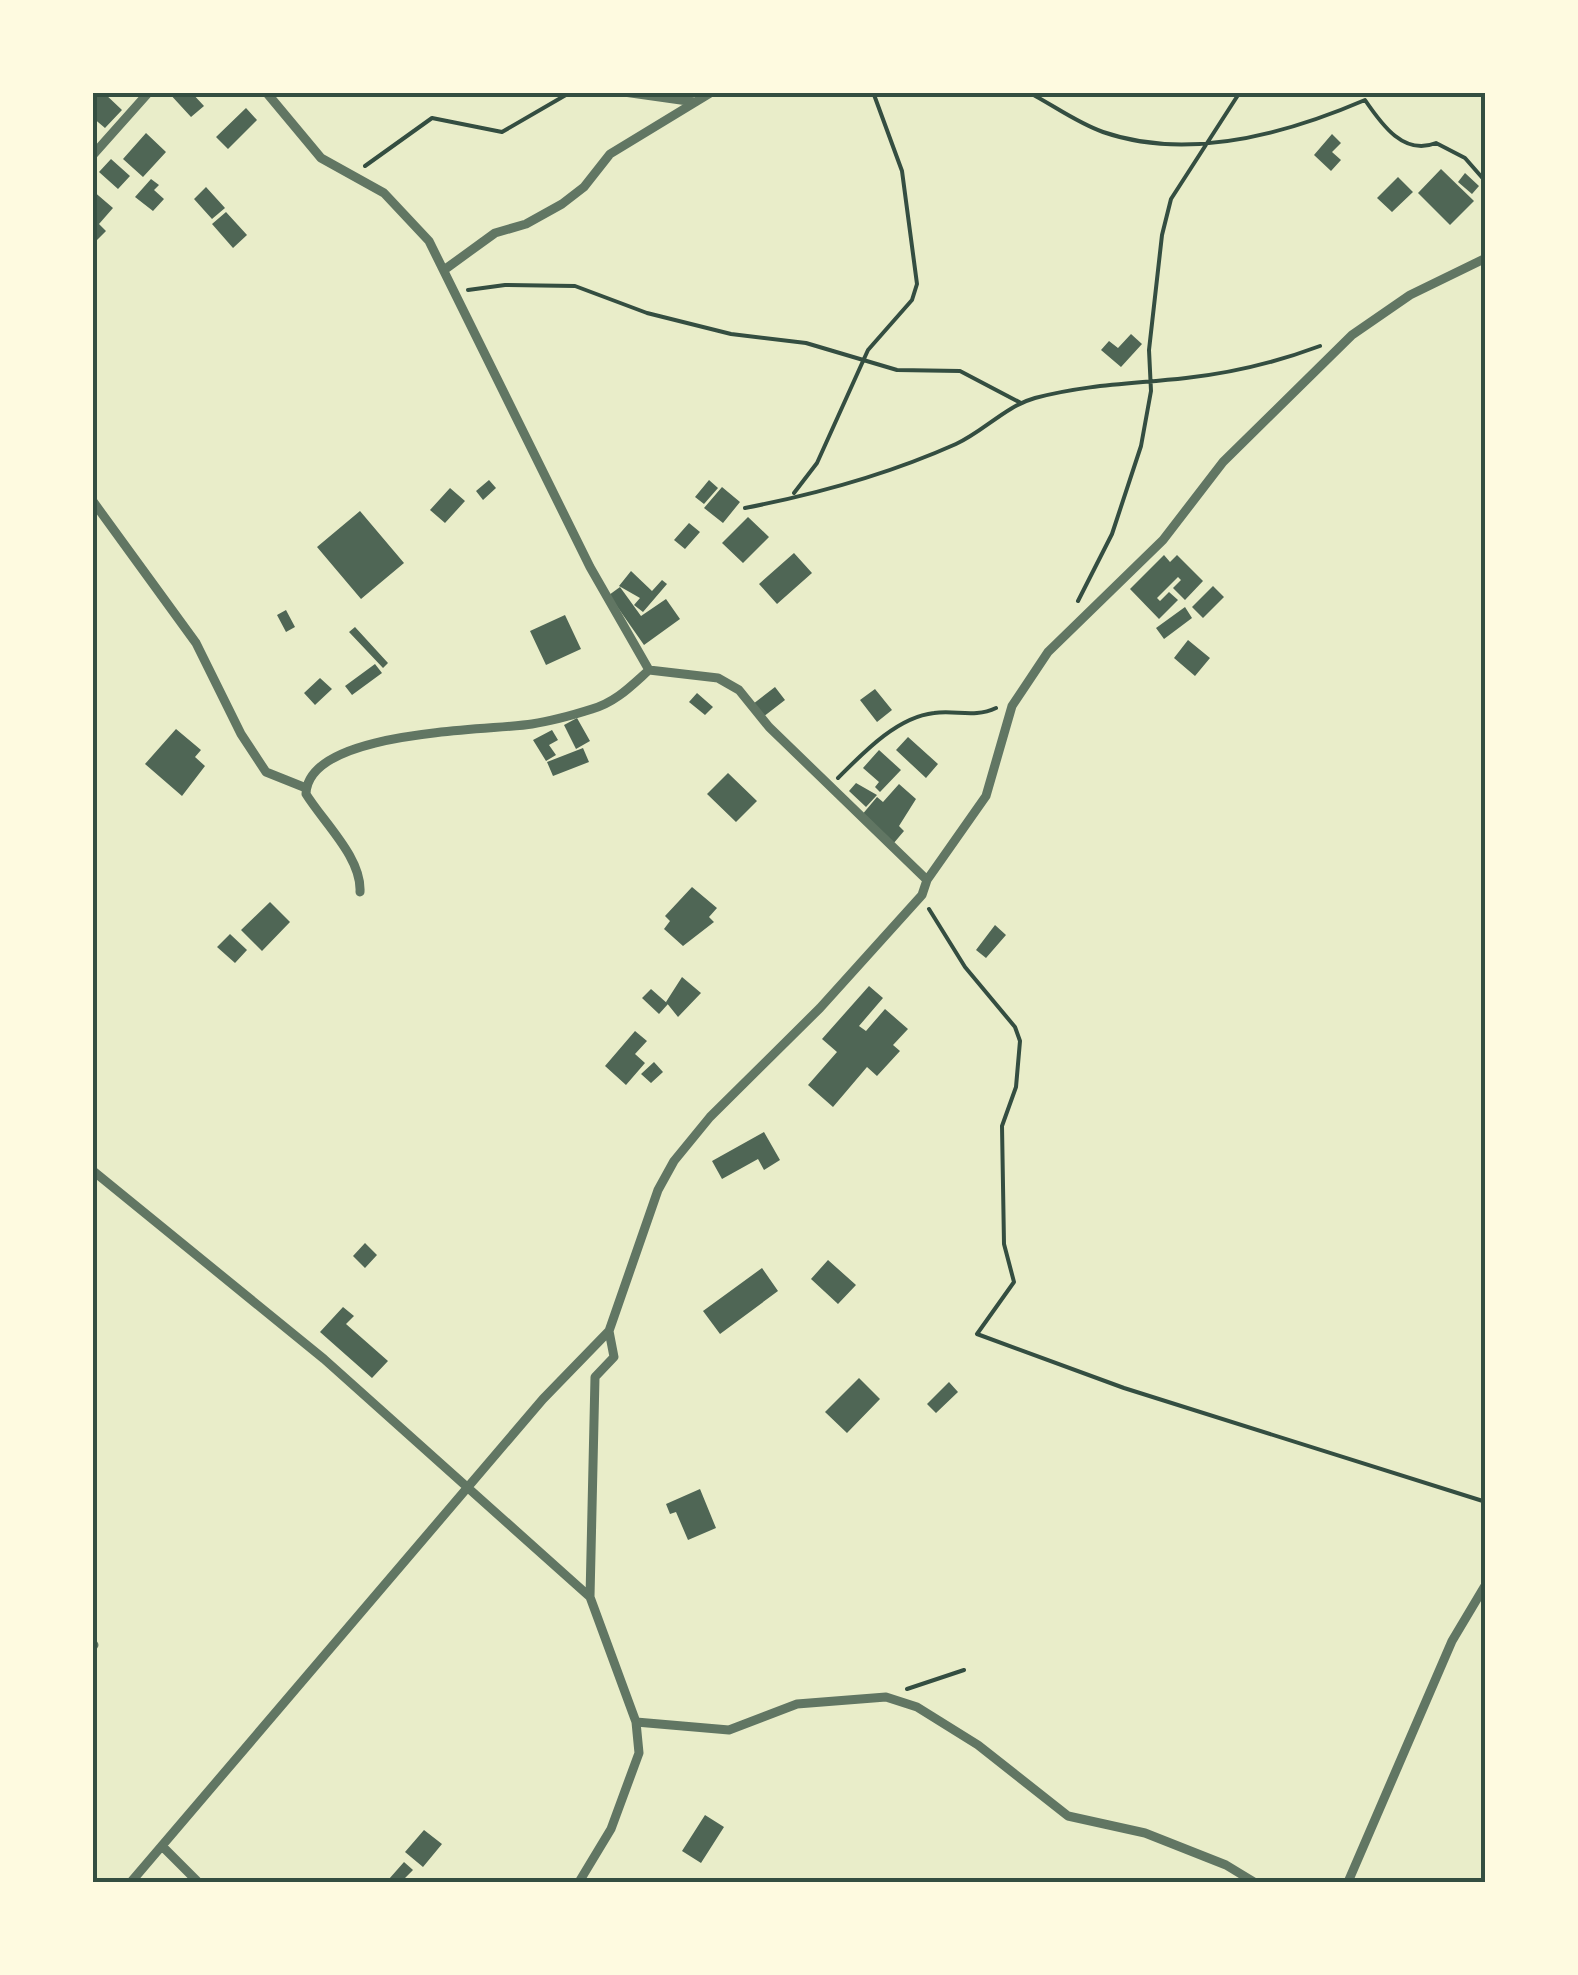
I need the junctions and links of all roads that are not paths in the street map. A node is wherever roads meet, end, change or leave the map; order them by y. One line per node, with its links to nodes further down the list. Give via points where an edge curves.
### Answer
1 (149, 92): 6 (street)
2 (266, 92): 8 (street, via 321,158 400,208)
3 (624, 92): 5 (street)
4 (712, 92): 5 (street)
5 (700, 102): 8 (street, via 610,154 562,204 495,232)
6 (92, 156)
7 (1486, 258): 12 (street, via 1410,295 1352,335 1223,462 1163,540 1048,652 1018,696 986,796)
8 (444, 270): 10 (street, via 590,567)
9 (92, 500): 11 (street, via 196,643 266,772)
10 (649, 670): 11 (street, via 597,708 357,748); 12 (street, via 727,682)
11 (306, 788): 13 (street, via 360,876)
12 (927, 880): 15 (street, via 922,894 820,1008 674,1161)
13 (360, 892)
14 (92, 1170): 16 (street)
15 (609, 1330): 16 (street); 18 (street, via 614,1357 595,1377 592,1418)
16 (469, 1487): 18 (street); 20 (street)
17 (1486, 1584): 25 (street, via 1452,1642)
18 (590, 1597): 19 (street)
19 (636, 1722): 23 (street, via 639,1753 630,1783); 24 (street, via 728,1730 797,1704 886,1697 978,1744 1068,1816 1145,1832)
20 (162, 1846): 21 (street); 22 (street)
21 (131, 1882)
22 (198, 1882)
23 (579, 1882)
24 (1254, 1882)
25 (1348, 1882)

